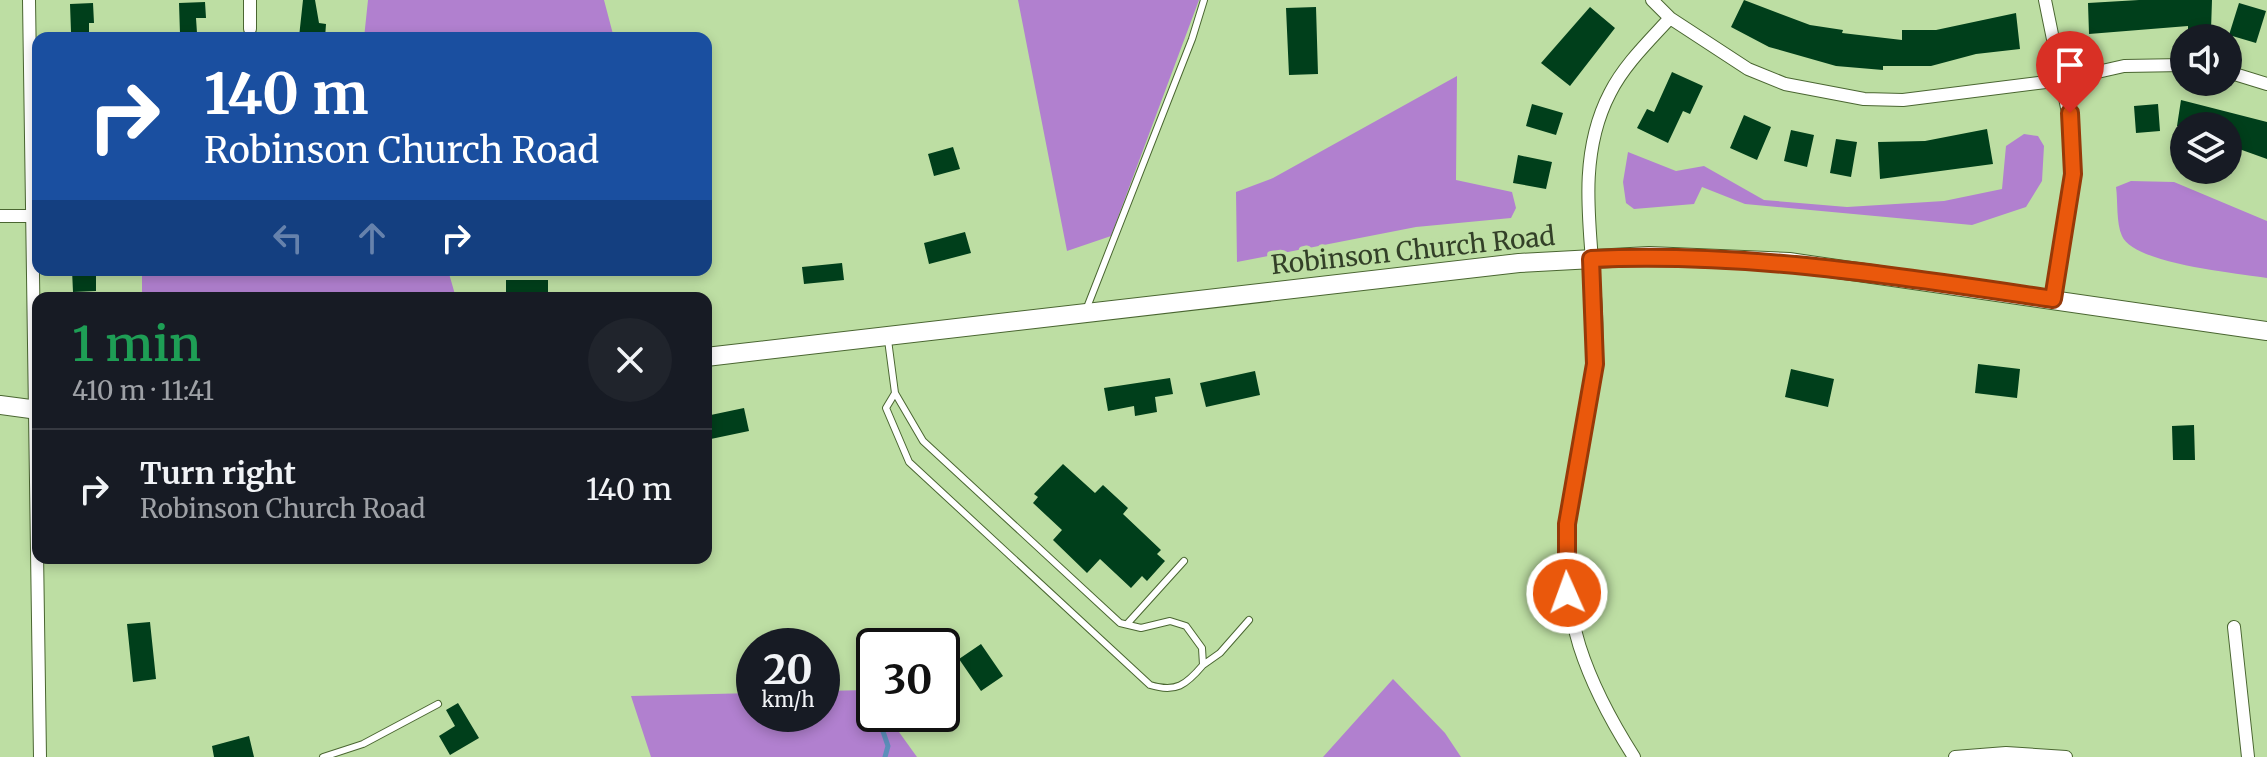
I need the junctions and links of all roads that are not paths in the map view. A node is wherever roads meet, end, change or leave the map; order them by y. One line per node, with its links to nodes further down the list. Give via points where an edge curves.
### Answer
1 (29, 0): 12 (street)
2 (250, 0): 7 (street)
3 (1204, 0): 17 (lane)
4 (1652, 0): 6 (street)
5 (2045, 0): 10 (street)
6 (1670, 18): 10 (street, via 1748,69 1825,94 1903,100); 15 (street, via 1624,71 1600,116 1590,164)
7 (250, 29)
8 (2170, 65): 10 (street, via 2124,66)
9 (2242, 76): 11 (street)
10 (2062, 80): 16 (street, via 2074,142 2073,174)
11 (2267, 84)
12 (32, 162)
13 (0, 216): 14 (street)
14 (32, 216)
15 (1591, 259): 16 (street, Robinson Church Road, via 1789,262); 17 (street, Robinson Church Road); 33 (street, via 1595,364 1567,524 1567,593 1590,681)
16 (2053, 299): 18 (street, Robinson Church Road)
17 (1085, 314): 19 (street, Robinson Church Road)
18 (2267, 331)
19 (887, 336): 20 (street, Robinson Church Road); 21 (lane)
20 (712, 356)
21 (895, 393): 27 (lane, via 931,450 1096,602); 29 (lane, via 886,408 909,462 1150,685 1178,689)
22 (0, 405): 23 (street)
23 (32, 409)
24 (1184, 561): 27 (lane)
25 (38, 564): 31 (street)
26 (1249, 620): 29 (lane)
27 (1127, 624): 29 (lane, via 1141,628 1170,621 1186,626 1202,648)
28 (2234, 627): 36 (street)
29 (1203, 665)
30 (438, 704): 32 (lane, via 363,744)
31 (40, 757)
32 (323, 757)
33 (1634, 757)
34 (1955, 757): 35 (street)
35 (2066, 757)
36 (2248, 757)

